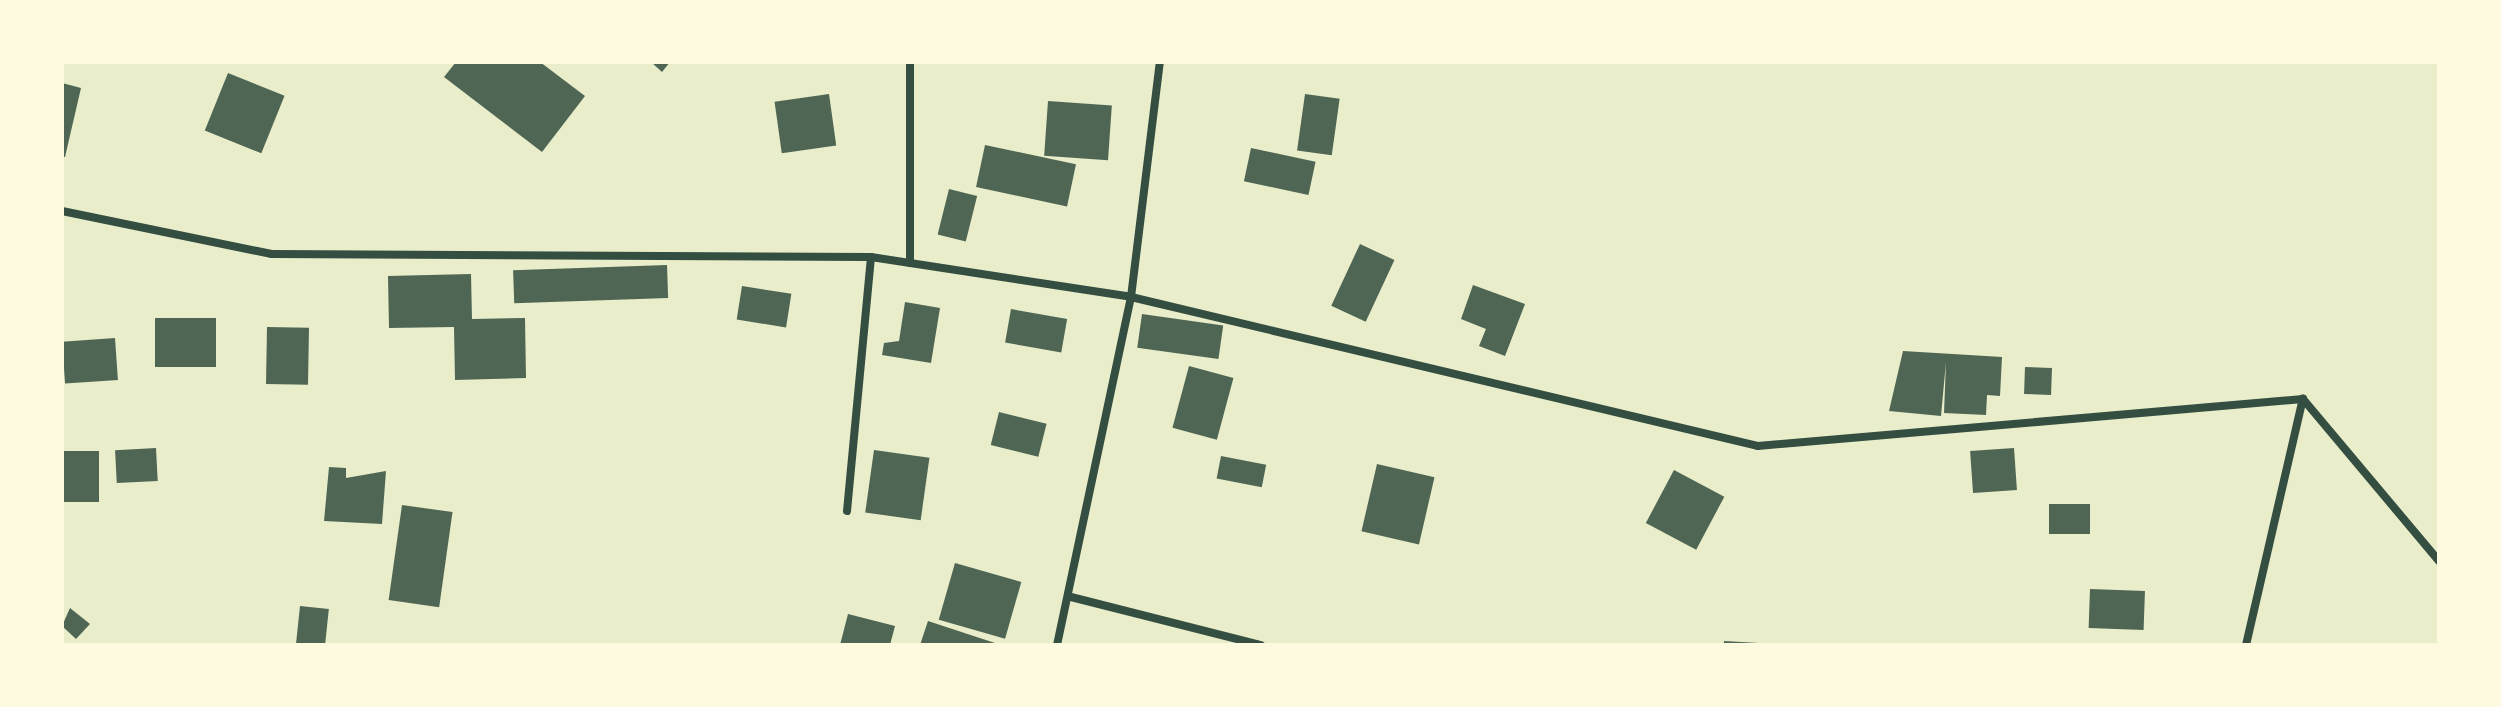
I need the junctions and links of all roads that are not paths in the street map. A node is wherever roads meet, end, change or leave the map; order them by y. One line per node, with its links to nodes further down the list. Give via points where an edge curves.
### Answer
1 (910, 62): 5 (street)
2 (1160, 62): 6 (street)
3 (62, 211): 4 (street, via 272,254)
4 (871, 257): 5 (street); 8 (street)
5 (910, 263): 6 (street)
6 (1131, 297): 7 (street, via 1758,446); 10 (street)
7 (2303, 399): 9 (street); 13 (street)
8 (847, 511)
9 (2439, 561)
10 (1071, 597): 11 (street); 12 (street)
11 (1057, 645)
12 (1261, 645)
13 (2246, 645)

